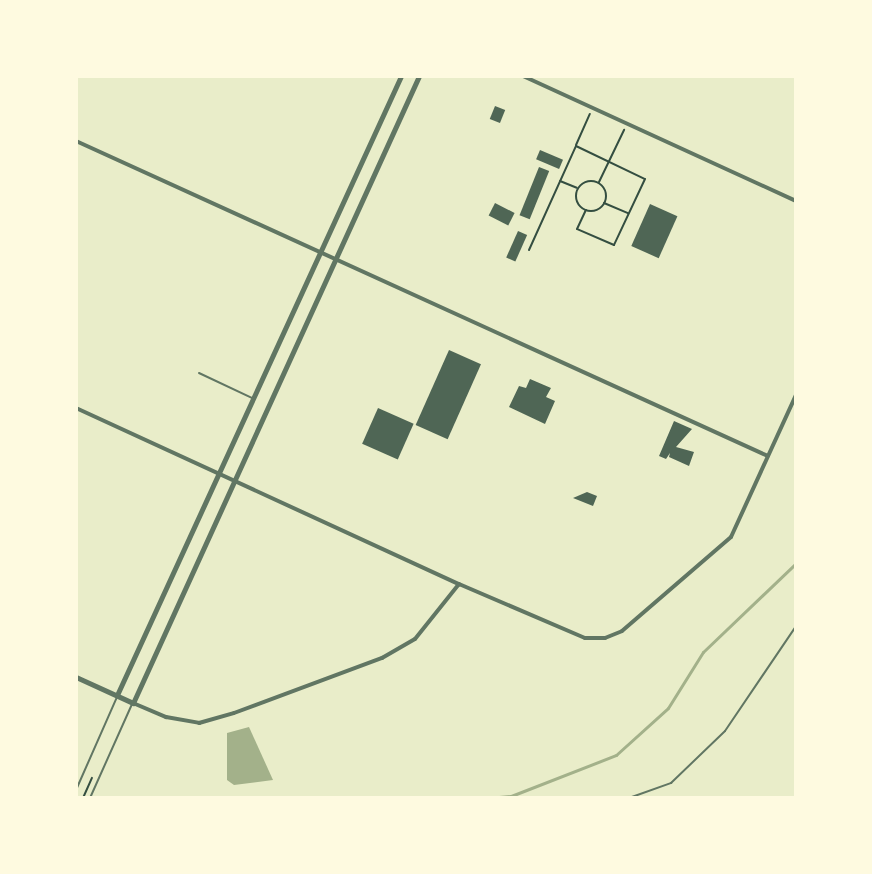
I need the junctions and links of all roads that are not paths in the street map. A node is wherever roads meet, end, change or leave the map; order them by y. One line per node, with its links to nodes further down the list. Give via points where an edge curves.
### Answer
1 (401, 76): 6 (street)
2 (419, 76): 7 (street)
3 (523, 76): 5 (street)
4 (76, 141): 6 (street)
5 (796, 201)
6 (320, 252): 7 (street); 10 (street)
7 (336, 259): 12 (street); 14 (street)
8 (199, 373): 10 (lane)
9 (796, 395): 12 (street)
10 (253, 398): 13 (street)
11 (76, 408): 13 (street)
12 (768, 456): 15 (street, via 722,549 622,631 585,638)
13 (219, 473): 14 (street); 18 (street)
14 (234, 480): 15 (street); 19 (street)
15 (459, 584): 19 (street, via 415,639 382,658 234,713 199,723)
16 (796, 626): 22 (lane, via 725,731 671,783)
17 (76, 677): 18 (street)
18 (117, 695): 19 (street); 20 (lane)
19 (133, 703): 21 (lane)
20 (76, 790)
21 (90, 798)
22 (629, 798)

